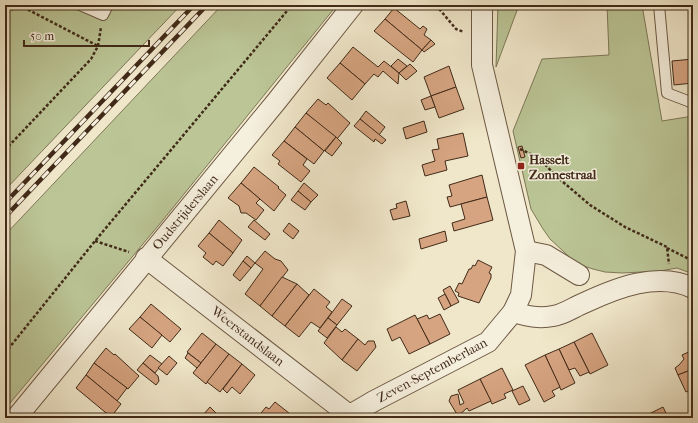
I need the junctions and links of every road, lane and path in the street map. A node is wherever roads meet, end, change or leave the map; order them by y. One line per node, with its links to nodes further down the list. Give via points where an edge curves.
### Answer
1 (19, 5): 10 (path); 12 (path, via 7,13)
2 (38, 5): 10 (path)
3 (80, 5): 11 (lane)
4 (108, 5): 11 (lane)
5 (292, 5): 18 (path)
6 (353, 5): 21 (street, Oudstrijderslaan)
7 (436, 5): 13 (path, via 456,29)
8 (482, 5): 13 (street, Zeven-Septemberlaan)
9 (659, 5): 15 (lane, via 667,93)
10 (28, 9): 14 (path)
11 (103, 15): 14 (path)
12 (5, 18)
13 (482, 38): 20 (street, Zeven-Septemberlaan, via 482,65)
14 (98, 46): 17 (path, via 91,59)
15 (693, 103)
16 (518, 148): 19 (path, via 539,158 556,176 625,228)
17 (5, 150)
18 (95, 241): 21 (path); 27 (path)
19 (667, 247): 22 (path); 24 (path)
20 (526, 251): 23 (street, via 546,255); 26 (street, Zeven-Septemberlaan, via 521,295)
21 (146, 258): 28 (street, Weerstandslaan); 29 (street, Oudstrijderslaan)
22 (693, 260)
23 (578, 275)
24 (672, 283): 25 (street); 26 (street, via 647,281 610,290 554,316 532,317)
25 (693, 288)
26 (514, 312): 28 (street, Zeven-Septemberlaan, via 488,342)
27 (5, 353)
28 (348, 417)
29 (16, 418)

